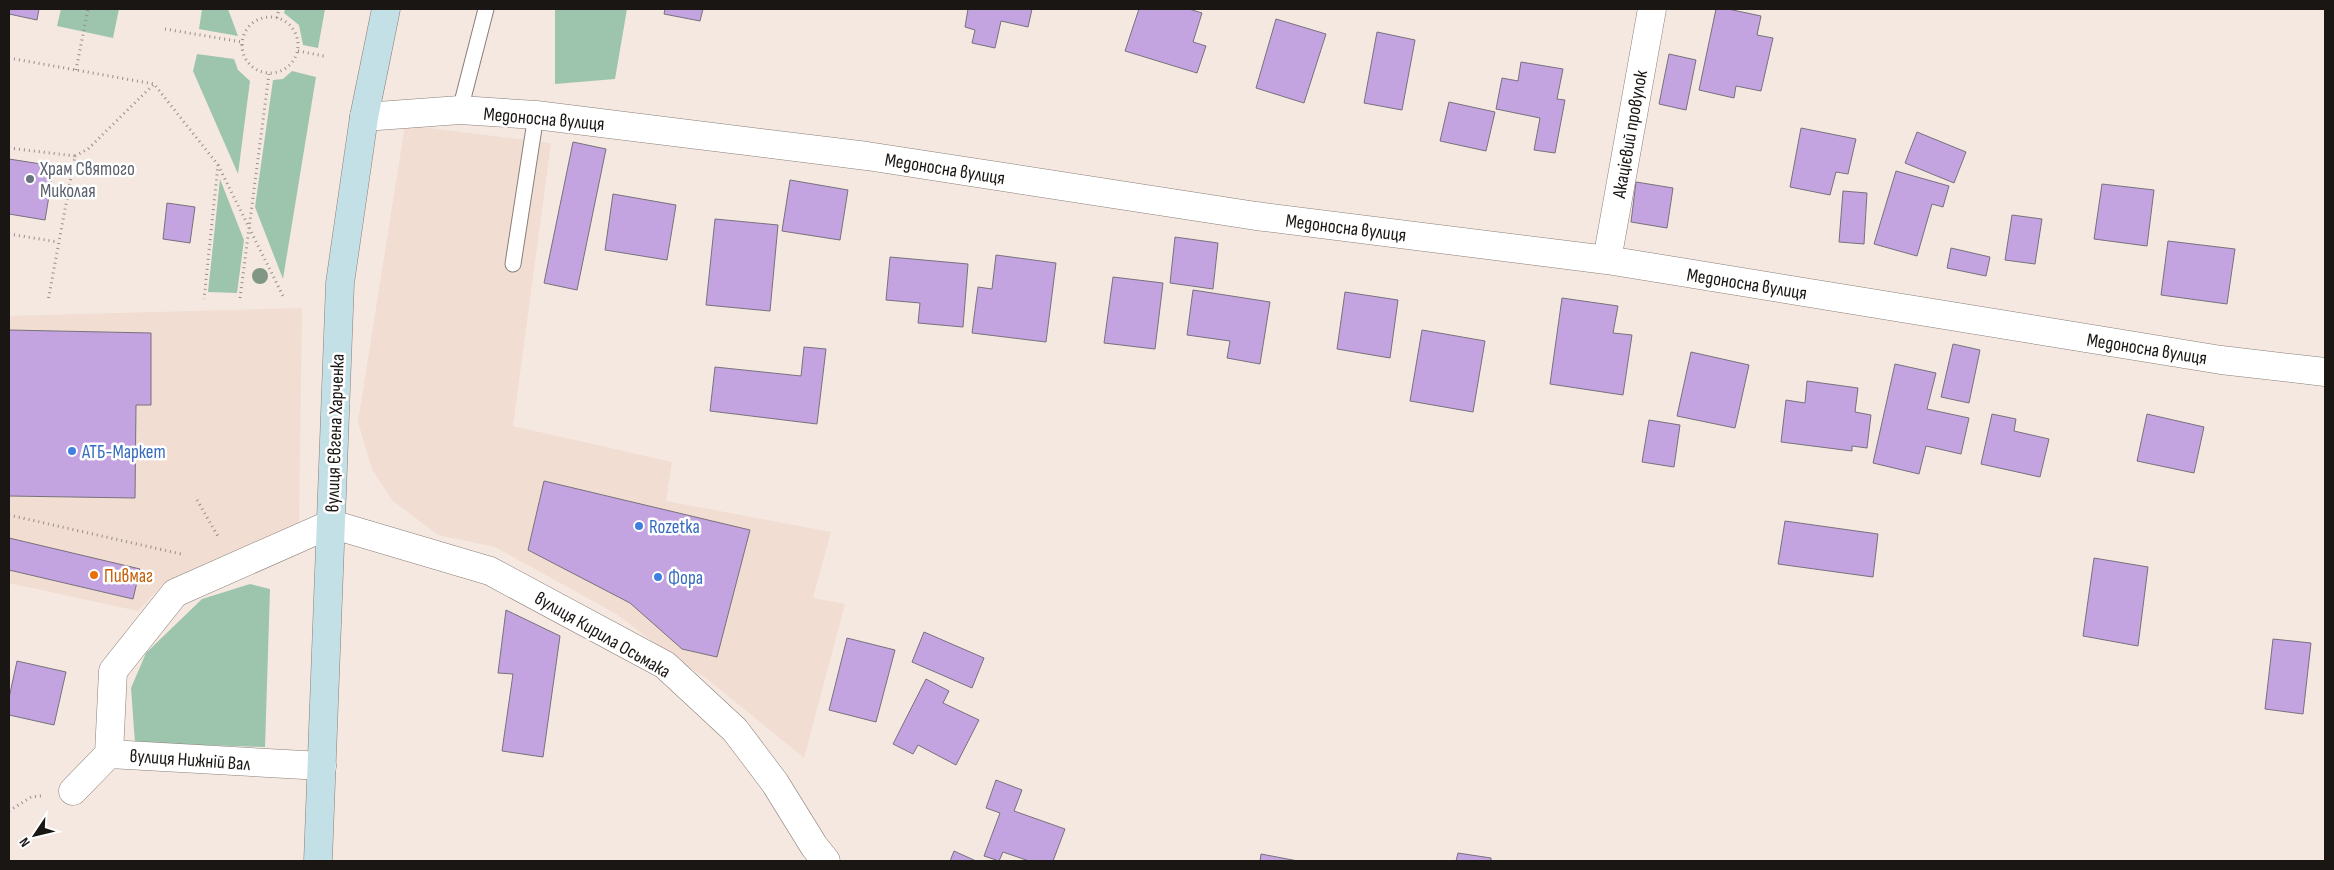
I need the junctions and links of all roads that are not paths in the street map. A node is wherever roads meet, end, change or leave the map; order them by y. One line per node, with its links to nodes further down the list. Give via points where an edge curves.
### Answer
1 (386, 9): 6 (main road, вулиця Євгена Харченка)
2 (486, 9): 4 (lane)
3 (1652, 9): 7 (street, Акацієвий провулок)
4 (460, 110): 5 (street, Медоносна вулиця); 6 (street, Медоносна вулиця)
5 (536, 114): 7 (street, Медоносна вулиця, via 867,156 1256,216); 8 (lane)
6 (364, 117): 10 (main road, вулиця Євгена Харченка, via 340,283)
7 (1607, 260): 9 (street, Медоносна вулиця, via 2221,360)
8 (513, 264)
9 (2325, 372)
10 (331, 524): 11 (street, via 175,593 114,671); 12 (main road, вулиця Євгена Харченка); 14 (street, вулиця Кирила Осьмака, via 490,571 665,665 735,730 774,783)
11 (109, 754): 12 (street, вулиця Нижній Вал); 13 (street, вулиця Нижній Вал)
12 (322, 766): 15 (main road, вулиця Євгена Харченка)
13 (73, 791)
14 (816, 856)
15 (318, 861)

